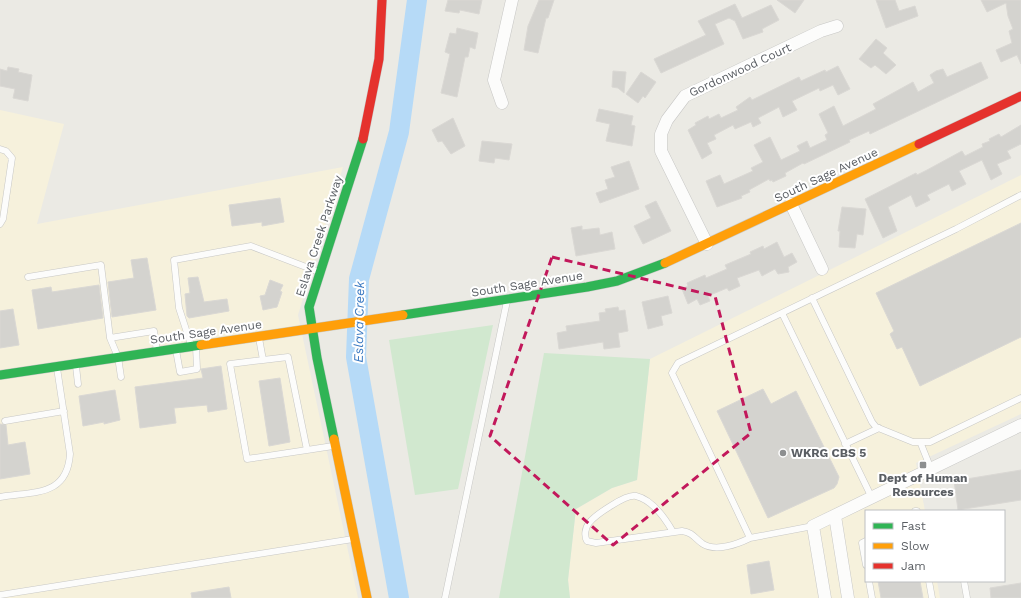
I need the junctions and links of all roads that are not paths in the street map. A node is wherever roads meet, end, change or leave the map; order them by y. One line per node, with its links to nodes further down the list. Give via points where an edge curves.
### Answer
1 (382, 0): 12 (street, Eslava Creek Parkway, via 379,59 369,116 360,151)
2 (512, 0): 5 (street, via 494,80)
3 (837, 26): 10 (street, Gordonwood Court, via 821,31 685,96 667,120 661,134 661,151)
4 (1021, 96): 8 (street, South Sage Avenue)
5 (502, 103)
6 (0, 149): 9 (lane, via 12,158 3,219)
7 (1021, 195): 14 (lane)
8 (791, 204): 10 (street, South Sage Avenue); 11 (street)
9 (0, 224)
10 (707, 244): 15 (street, South Sage Avenue, via 674,260 617,281)
11 (822, 268)
12 (319, 272): 17 (street, Eslava Creek Parkway, via 309,307); 20 (lane, via 251,246 174,260 179,308)
13 (28, 276): 19 (lane, via 101,265)
14 (812, 298): 16 (lane); 34 (lane, via 872,422)
15 (508, 299): 17 (street, South Sage Avenue); 54 (lane)
16 (782, 313): 35 (lane); 46 (lane, via 678,363 672,373)
17 (312, 328): 18 (street, South Sage Avenue); 37 (street, Eslava Creek Parkway)
18 (259, 336): 20 (street, South Sage Avenue); 24 (lane)
19 (110, 338): 22 (lane, via 154,331); 23 (lane)
20 (194, 346): 21 (street, South Sage Avenue); 21 (lane, via 198,369 180,372)
21 (176, 349): 22 (street, South Sage Avenue)
22 (157, 352): 23 (street, South Sage Avenue)
23 (118, 357): 25 (street, South Sage Avenue); 28 (lane)
24 (263, 360): 38 (lane, via 288,357); 38 (lane, via 230,364 247,459)
25 (75, 364): 26 (street, South Sage Avenue); 29 (lane)
26 (57, 367): 27 (street, South Sage Avenue); 31 (lane)
27 (0, 375)
28 (121, 377)
29 (78, 384)
30 (1021, 398): 36 (lane)
31 (64, 411): 32 (lane); 40 (lane, via 70,454 69,467 63,479 53,488)
32 (5, 421)
33 (1021, 426): 39 (street)
34 (879, 428): 35 (lane); 36 (lane)
35 (845, 444): 41 (lane)
36 (921, 444): 39 (lane)
37 (335, 445): 38 (lane); 45 (street, Eslava Creek Parkway)
38 (307, 450)
39 (931, 469): 41 (street)
40 (0, 497)
41 (872, 498): 42 (street)
42 (835, 516): 43 (street); 56 (street)
43 (813, 526): 46 (lane); 55 (street)
44 (673, 532): 44 (lane, via 596,543 587,541 585,536 588,524 630,496 636,496 651,505 663,516); 46 (lane, via 689,532 706,545 715,547)
45 (354, 538): 52 (lane); 53 (street, Eslava Creek Parkway)
46 (750, 538)
47 (865, 542): 48 (lane, via 862,543)
48 (865, 560)
49 (869, 582): 57 (lane)
50 (929, 582): 58 (lane)
51 (964, 582): 59 (lane)
52 (0, 595)
53 (367, 598)
54 (445, 598)
55 (824, 598)
56 (848, 598)
57 (872, 598)
58 (932, 598)
59 (967, 598)

